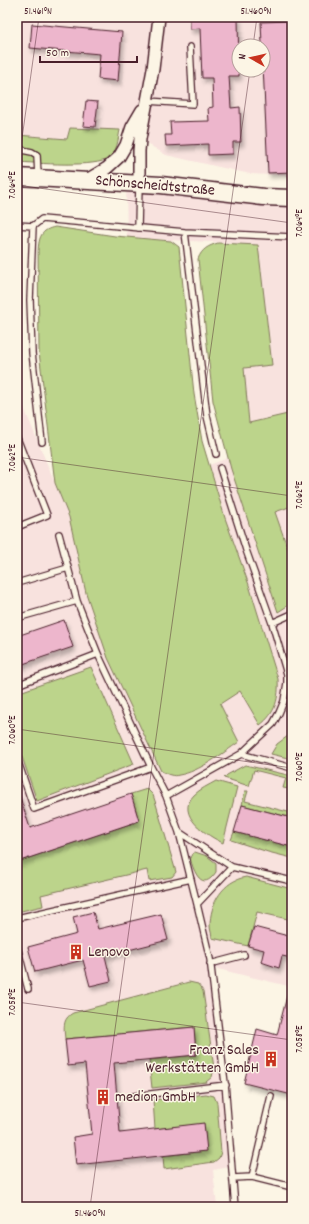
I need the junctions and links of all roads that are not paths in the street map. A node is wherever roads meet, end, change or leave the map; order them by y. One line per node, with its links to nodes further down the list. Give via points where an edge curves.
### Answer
1 (159, 17): 3 (street)
2 (190, 47): 3 (lane, via 193,104)
3 (147, 101): 7 (street, via 119,157); 8 (street, via 138,152)
4 (17, 149): 6 (lane, via 36,155)
5 (17, 177): 6 (street, Schönscheidtstraße)
6 (38, 178): 7 (street, Schönscheidtstraße)
7 (85, 181): 8 (street, Schönscheidtstraße)
8 (139, 183): 9 (street, Schönscheidtstraße); 12 (lane)
9 (292, 198)
10 (17, 225): 11 (lane)
11 (33, 226): 12 (lane, via 42,219); 16 (lane, via 30,300 32,354)
12 (138, 228): 13 (lane)
13 (185, 232): 14 (lane); 17 (lane, via 207,416)
14 (292, 237)
15 (17, 438): 19 (lane, via 47,515)
16 (42, 442)
17 (216, 454)
18 (220, 468): 26 (lane)
19 (17, 527)
20 (59, 534): 21 (lane)
21 (68, 568): 22 (lane); 23 (lane)
22 (17, 583)
23 (77, 601): 25 (lane); 27 (lane)
24 (292, 614): 26 (lane)
25 (17, 618)
26 (272, 623): 29 (lane, via 287,674 284,701 273,724)
27 (98, 654): 28 (lane); 31 (lane)
28 (17, 685)
29 (241, 754): 32 (lane); 33 (lane)
30 (17, 760): 31 (lane, via 34,809)
31 (151, 767): 33 (lane)
32 (292, 768)
33 (166, 796): 34 (lane)
34 (179, 832): 35 (lane); 36 (lane)
35 (232, 866): 37 (lane); 38 (lane)
36 (191, 879): 38 (lane); 39 (lane)
37 (292, 881)
38 (197, 904): 42 (lane)
39 (17, 918)
40 (17, 946): 43 (lane)
41 (244, 955): 42 (lane)
42 (210, 964): 44 (lane)
43 (28, 989)
44 (226, 1085): 45 (lane); 48 (lane)
45 (134, 1096)
46 (271, 1096): 47 (lane)
47 (252, 1177): 48 (lane); 49 (lane)
48 (233, 1178): 50 (lane)
49 (292, 1187)
50 (235, 1207)

